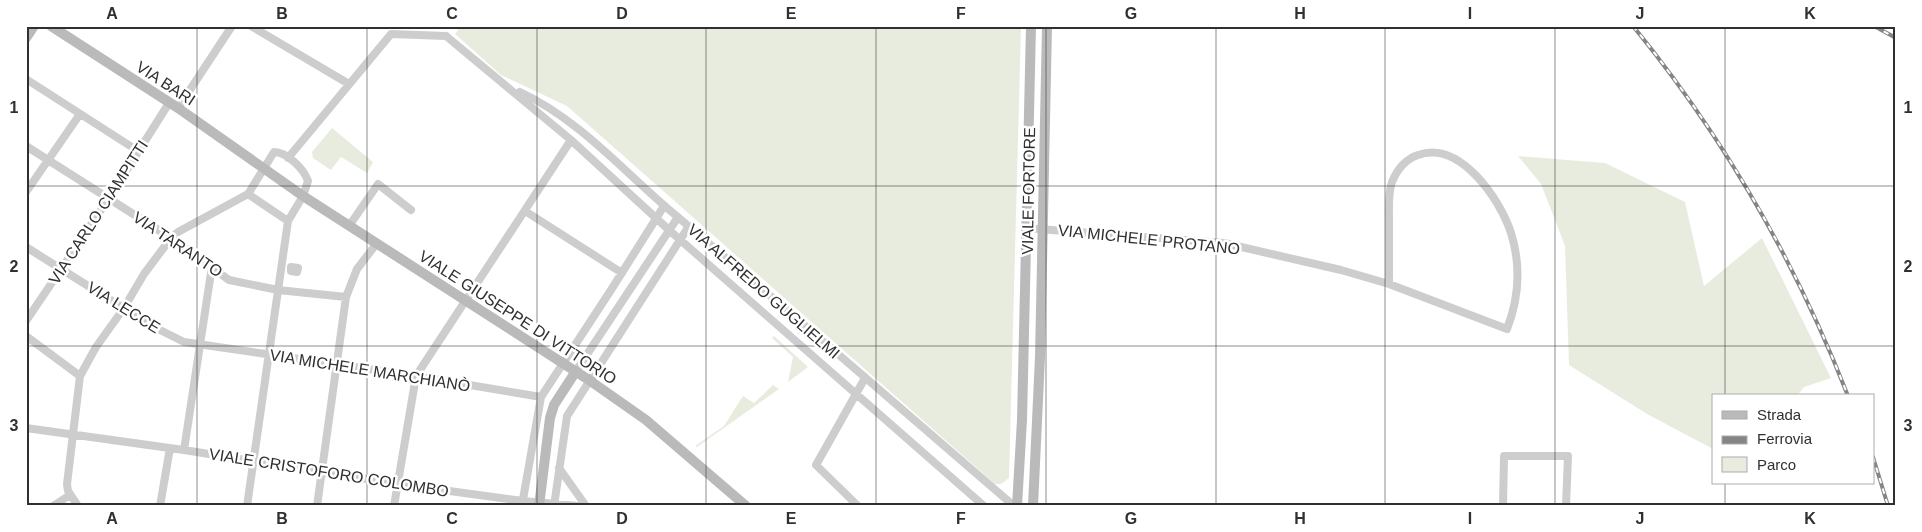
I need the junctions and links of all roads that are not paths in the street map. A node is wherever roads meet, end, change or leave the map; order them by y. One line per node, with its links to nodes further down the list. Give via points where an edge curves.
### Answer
1 (34, 26): 10 (street)
2 (52, 26): 14 (street, VIA BARI)
3 (232, 26): 14 (street, VIA CARLO CIAMPITTI)
4 (251, 26): 12 (street)
5 (446, 26): 9 (street)
6 (1031, 26): 36 (street, VIALE FORTORE)
7 (1047, 26): 37 (street, VIALE FORTORE)
8 (391, 30): 9 (street); 12 (street)
9 (446, 36): 13 (street, VIA ALFREDO GUGLIELMI)
10 (26, 38)
11 (26, 79): 15 (street)
12 (349, 84): 19 (street)
13 (507, 86): 16 (street, VIA ALFREDO GUGLIELMI); 22 (street, VIA ALFREDO GUGLIELMI, via 542,103 581,130)
14 (174, 106): 18 (street, VIA CARLO CIAMPITTI); 21 (street, VIA BARI)
15 (80, 114): 18 (street); 20 (street)
16 (571, 140): 23 (street, VIA ALFREDO GUGLIELMI); 30 (street)
17 (26, 146): 20 (street, VIA TARANTO)
18 (138, 151): 27 (street, VIA CARLO CIAMPITTI)
19 (288, 158): 21 (street, via 281,152 274,152); 26 (street, via 308,181)
20 (48, 159): 24 (street); 27 (street, VIA TARANTO)
21 (263, 167): 25 (street); 26 (street, VIALE GIUSEPPE DI VITTORIO)
22 (627, 171): 23 (street); 28 (street, VIA ALFREDO GUGLIELMI)
23 (617, 182): 32 (street, VIA ALFREDO GUGLIELMI)
24 (26, 192)
25 (248, 194): 33 (street); 39 (street)
26 (302, 196): 33 (street); 34 (street, VIALE GIUSEPPE DI VITTORIO)
27 (109, 198): 39 (street, VIA TARANTO); 44 (street, VIA CARLO CIAMPITTI)
28 (664, 206): 31 (street, VIA ALFREDO GUGLIELMI); 32 (street)
29 (411, 210): 34 (street, via 378,184)
30 (525, 211): 45 (street); 49 (street)
31 (678, 217): 35 (street, VIA ALFREDO GUGLIELMI); 38 (street)
32 (656, 218): 38 (street, VIA ALFREDO GUGLIELMI); 45 (street)
33 (288, 222): 47 (street)
34 (349, 226): 41 (street, VIALE GIUSEPPE DI VITTORIO)
35 (689, 226): 40 (street); 62 (street, VIA ALFREDO GUGLIELMI)
36 (1025, 228): 37 (street, VIA MICHELE PROTANO); 55 (street, VIALE FORTORE)
37 (1042, 228): 46 (street, VIA MICHELE PROTANO, via 1224,243); 56 (street, VIALE FORTORE)
38 (669, 230): 40 (street, VIA ALFREDO GUGLIELMI); 59 (street)
39 (171, 238): 43 (street, VIA TARANTO); 50 (street)
40 (681, 240): 63 (street); 64 (street, VIA ALFREDO GUGLIELMI)
41 (377, 243): 48 (street, via 357,269); 49 (street, VIALE GIUSEPPE DI VITTORIO)
42 (26, 247): 44 (street, VIA LECCE)
43 (212, 266): 47 (street, VIA TARANTO, via 229,280); 53 (street)
44 (62, 269): 50 (street, VIA LECCE); 51 (street, VIA CARLO CIAMPITTI)
45 (622, 273): 57 (street)
46 (1389, 284): 46 (street, VIA MICHELE PROTANO, via 1507,329 1518,281 1511,232 1488,190 1457,160 1440,154 1422,154 1408,160 1396,175 1390,195)
47 (278, 290): 48 (street, VIA TARANTO); 54 (street)
48 (346, 297): 58 (street)
49 (465, 302): 57 (street, VIALE GIUSEPPE DI VITTORIO); 61 (street)
50 (124, 308): 53 (street, VIA LECCE, via 176,339); 60 (street)
51 (26, 321)
52 (26, 336): 60 (street)
53 (199, 345): 54 (street, VIA MICHELE MARCHIANÒ); 69 (street)
54 (269, 354): 58 (street, VIA MICHELE MARCHIANÒ); 70 (street)
55 (1024, 355): 56 (street); 89 (street, VIALE FORTORE)
56 (1040, 357): 90 (street, VIALE FORTORE)
57 (563, 363): 59 (street, VIALE GIUSEPPE DI VITTORIO); 65 (street)
58 (338, 364): 61 (street, VIA MICHELE MARCHIANÒ); 72 (street)
59 (576, 372): 63 (street, VIALE GIUSEPPE DI VITTORIO); 76 (street, via 550,418)
60 (80, 376): 67 (street)
61 (416, 376): 65 (street, VIA MICHELE MARCHIANÒ); 73 (street)
62 (865, 378): 64 (street); 89 (street, VIA ALFREDO GUGLIELMI)
63 (589, 380): 71 (street, via 567,416); 86 (street, VIALE GIUSEPPE DI VITTORIO, via 646,420)
64 (856, 394): 87 (street, via 816,465); 88 (street, VIA ALFREDO GUGLIELMI)
65 (541, 397): 75 (street)
66 (26, 428): 67 (street, VIALE CRISTOFORO COLOMBO)
67 (72, 435): 68 (street, VIALE CRISTOFORO COLOMBO); 74 (street, via 67,484)
68 (170, 448): 69 (street, VIALE CRISTOFORO COLOMBO); 80 (street)
69 (184, 450): 70 (street, VIALE CRISTOFORO COLOMBO)
70 (254, 461): 72 (street, VIALE CRISTOFORO COLOMBO); 81 (street)
71 (560, 468): 77 (street); 85 (street)
72 (321, 472): 73 (street, VIALE CRISTOFORO COLOMBO); 82 (street)
73 (398, 484): 75 (street, VIALE CRISTOFORO COLOMBO); 83 (street)
74 (70, 495): 78 (street); 79 (street)
75 (522, 503): 76 (street, VIALE CRISTOFORO COLOMBO)
76 (539, 504): 77 (street, VIALE CRISTOFORO COLOMBO)
77 (554, 504): 84 (street, VIALE CRISTOFORO COLOMBO)
78 (53, 506)
79 (78, 506)
80 (160, 506)
81 (248, 506)
82 (318, 506)
83 (394, 506)
84 (578, 506)
85 (586, 506)
86 (746, 506)
87 (858, 506)
88 (984, 506)
89 (1015, 506)
90 (1033, 506)
91 (1504, 506): 92 (street, via 1504,456 1568,456)
92 (1566, 506)

